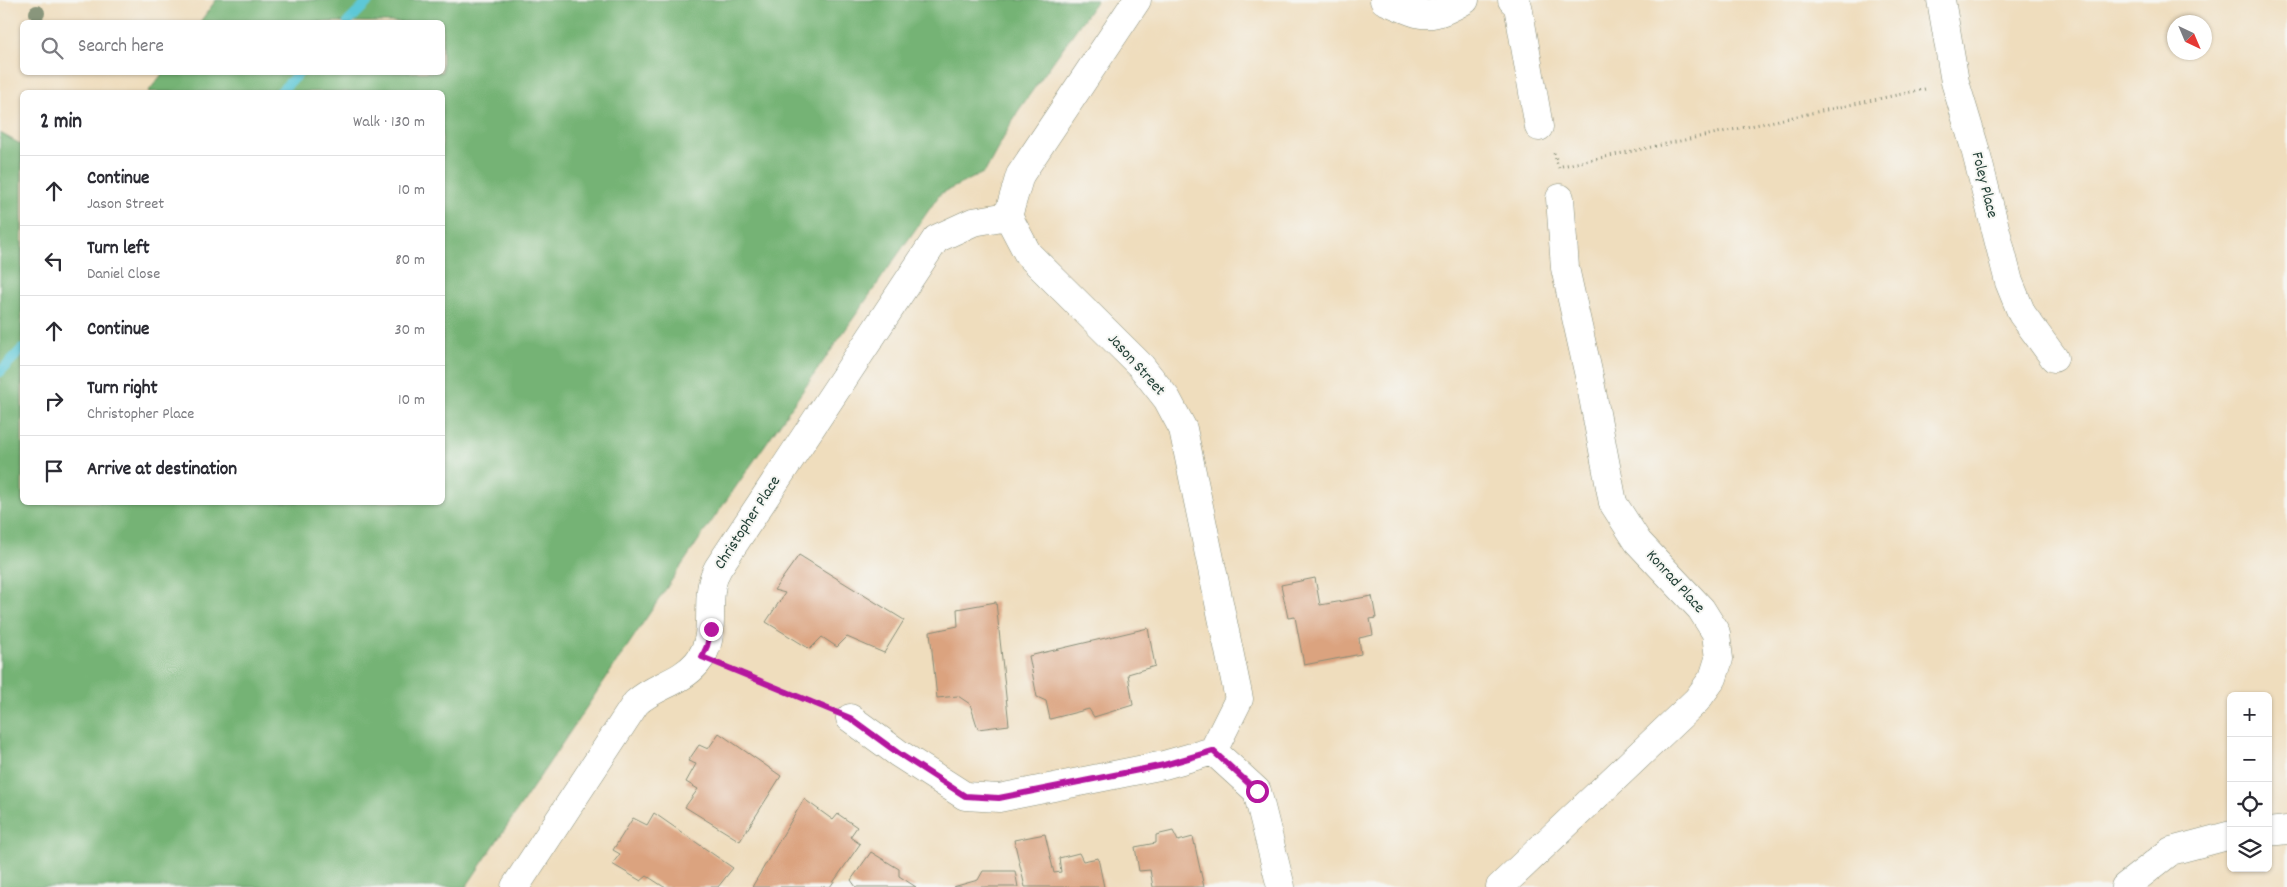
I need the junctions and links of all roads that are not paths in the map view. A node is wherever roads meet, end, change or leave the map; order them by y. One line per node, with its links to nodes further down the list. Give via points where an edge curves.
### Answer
1 (1136, 0): 8 (street, via 1020,175)
2 (1384, 0): 3 (street, via 1420,15 1443,13)
3 (1465, 0)
4 (1512, 0): 6 (street, via 1518,6)
5 (1940, 0): 9 (street, Foley Place, via 1956,82 2008,282 2022,314)
6 (1539, 127)
7 (1560, 198): 17 (street, Konrad Place, via 1565,268 1613,503 1638,542 1701,609 1716,633 1719,659 1713,678 1697,700)
8 (1008, 216): 11 (street, Jason Street, via 1028,254 1141,366 1167,399 1183,429 1239,699); 15 (street, Christopher Place, via 973,222 936,239 715,573 710,635 702,657 686,673 649,692 636,703)
9 (2054, 358)
10 (850, 718): 11 (street, via 965,796 999,798 1164,765)
11 (1213, 751): 16 (street, via 1257,791)
12 (2287, 830): 13 (street)
13 (2272, 832)
14 (2227, 835): 18 (street, via 2171,851)
15 (515, 887)
16 (1281, 887)
17 (1500, 887)
18 (2125, 887)

